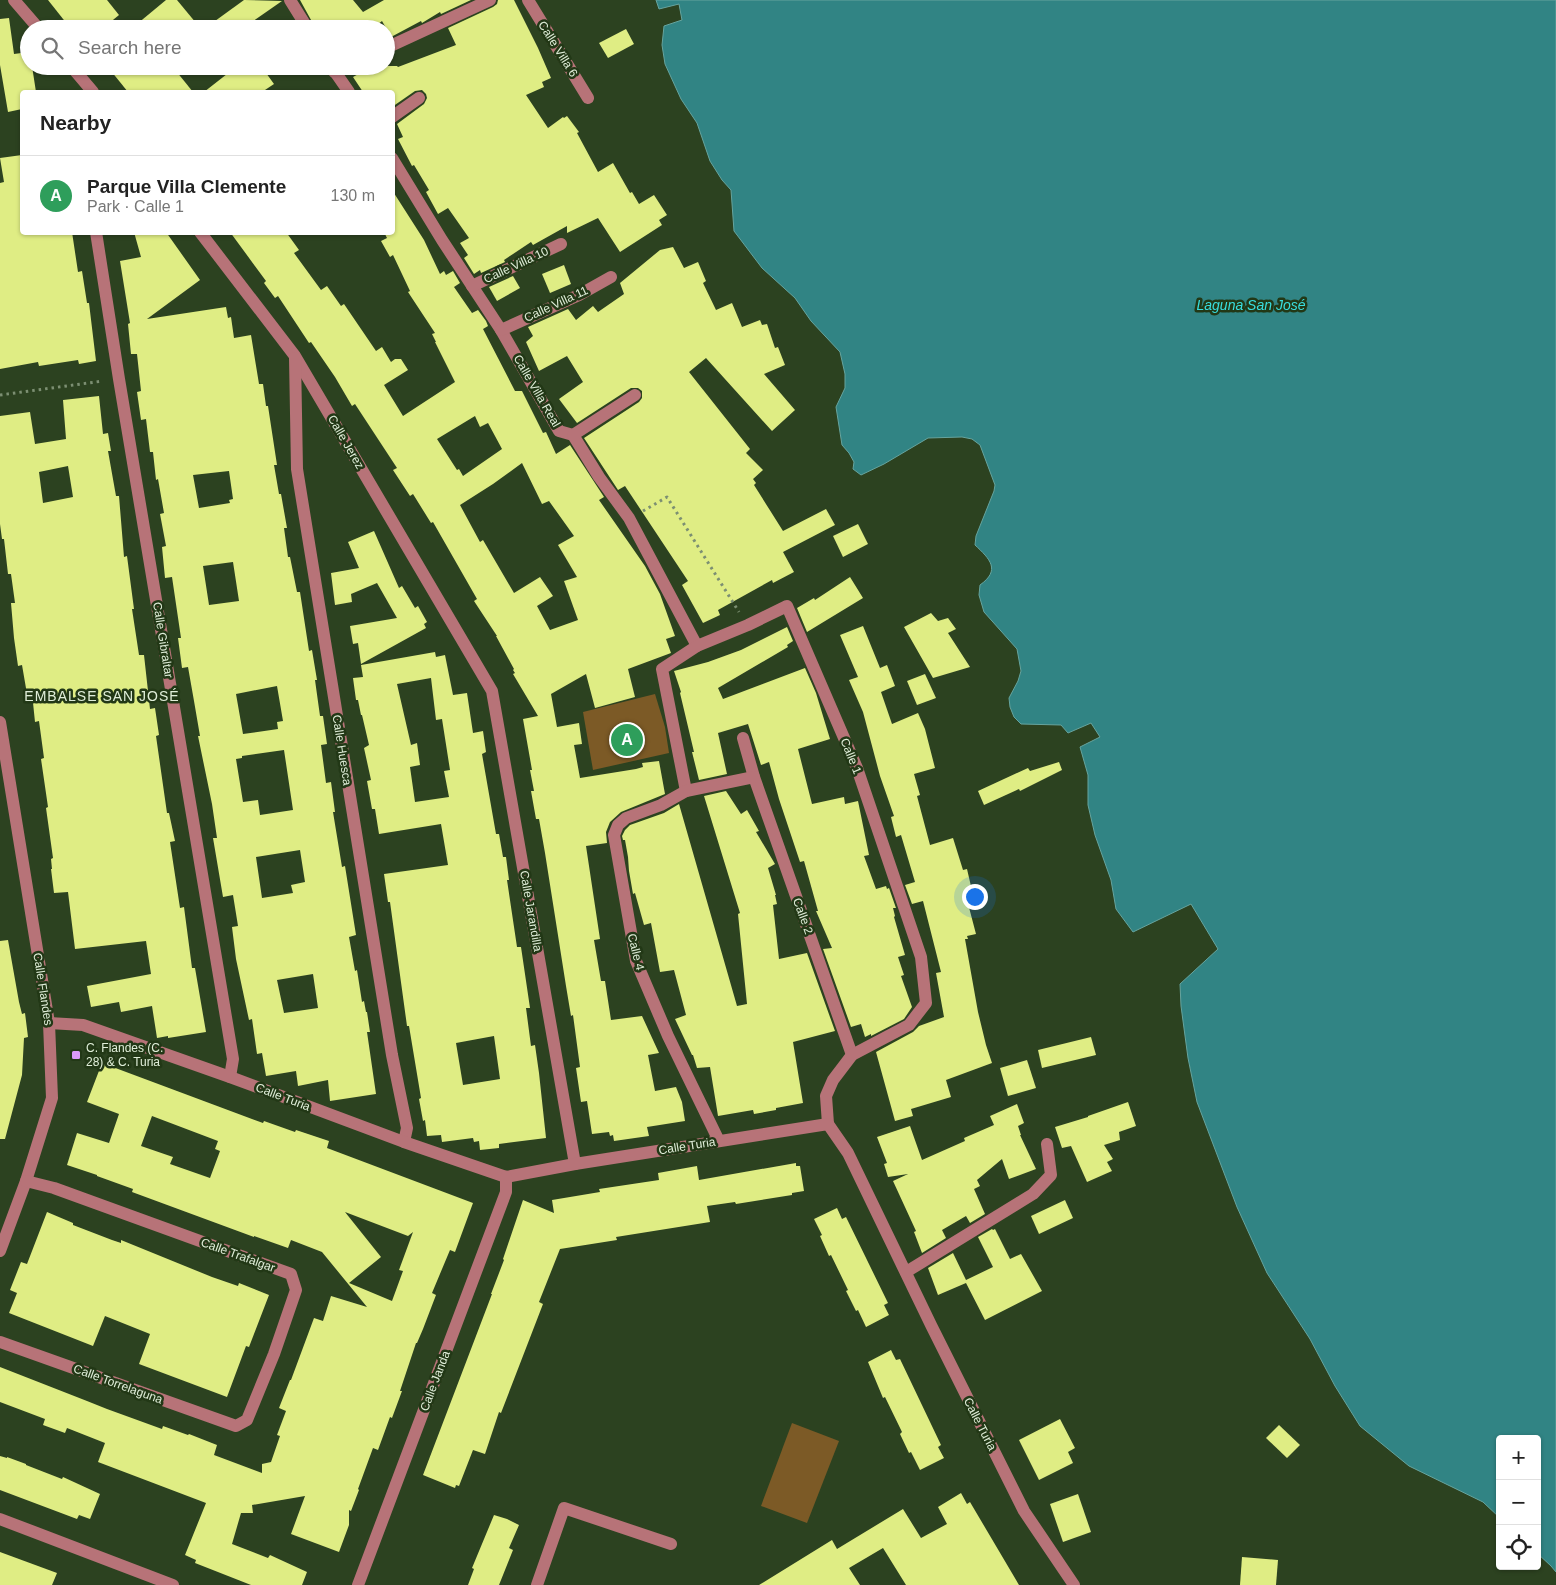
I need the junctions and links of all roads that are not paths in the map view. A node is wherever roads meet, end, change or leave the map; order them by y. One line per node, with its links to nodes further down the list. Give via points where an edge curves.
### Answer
1 (14, 0): 5 (street)
2 (290, 0): 6 (street)
3 (490, 0): 7 (street)
4 (528, 0): 13 (street, Calle Villa 6)
5 (31, 20)
6 (302, 20)
7 (395, 44)
8 (77, 75): 10 (street)
9 (340, 75): 11 (street)
10 (88, 90)
11 (348, 90)
12 (419, 98): 14 (street)
13 (588, 98)
14 (395, 114)
15 (395, 163): 20 (street, Calle Villa Real)
16 (96, 235): 33 (street, Calle Gibraltar, via 232,1059)
17 (202, 235): 22 (street, Calle Jerez)
18 (561, 244): 20 (street, Calle Villa 10)
19 (611, 277): 21 (street, Calle Villa 11)
20 (472, 286): 21 (street, Calle Villa Real)
21 (501, 330): 24 (street, Calle Villa Real, via 559,431)
22 (295, 356): 26 (street, Calle Jerez); 36 (street, Calle Huesca, via 297,470 392,1055 407,1128)
23 (635, 395): 24 (street)
24 (573, 435): 25 (street, Calle Villa Real, via 629,518)
25 (697, 646): 30 (street, Calle 1, via 662,669); 32 (street, Calle 1, via 787,606 857,768 921,957 926,1003 909,1025)
26 (475, 663): 38 (street, Calle Jarandilla, via 492,690)
27 (0, 722): 31 (street, Calle Flandes)
28 (743, 738): 29 (street, Calle 2)
29 (754, 777): 30 (street); 32 (street, Calle 2)
30 (686, 791): 35 (street, Calle 4, via 661,805 626,818 614,835 636,961)
31 (49, 1023): 33 (street, Calle Turia, via 82,1024); 40 (street, Calle Flandes, via 52,1098)
32 (852, 1055): 34 (street, Calle 1, via 833,1080 826,1096)
33 (230, 1077): 36 (street, Calle Turia)
34 (828, 1124): 35 (street, Calle Turia); 42 (street, Calle Turia, via 848,1153)
35 (719, 1141): 38 (street, Calle Turia)
36 (404, 1142): 39 (street, Calle Turia)
37 (1047, 1144): 42 (street, via 1051,1175 1033,1194)
38 (575, 1164): 39 (street, Calle Turia)
39 (506, 1177): 48 (street, Calle Janda, via 506,1192)
40 (26, 1181): 41 (street, Calle Flandes); 44 (street, Calle Trafalgar, via 54,1188 291,1274 296,1290 274,1354 247,1420)
41 (0, 1251)
42 (906, 1272): 50 (street, Calle Turia, via 1024,1511)
43 (0, 1342): 44 (street, Calle Torrelaguna)
44 (236, 1426)
45 (0, 1519): 47 (street)
46 (671, 1544): 49 (street, via 564,1508)
47 (173, 1585)
48 (358, 1585)
49 (537, 1585)
50 (1073, 1585)

